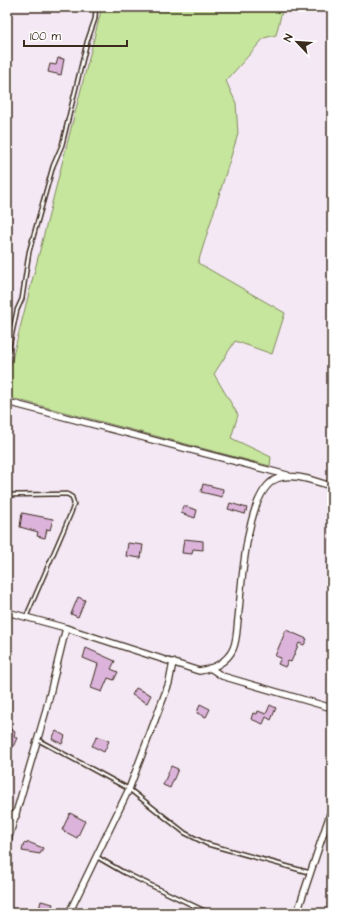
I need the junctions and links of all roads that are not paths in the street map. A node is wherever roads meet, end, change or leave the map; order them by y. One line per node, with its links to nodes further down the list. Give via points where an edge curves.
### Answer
1 (96, 7): 2 (lane, via 62,145 53,166 29,252 22,299 17,310)
2 (7, 357)
3 (7, 402): 4 (street)
4 (294, 476): 5 (street); 11 (street, via 277,478 269,482 257,501 248,541 235,644 226,660)
5 (332, 486)
6 (7, 495): 8 (lane, via 67,494 74,500 71,513)
7 (7, 612): 8 (street)
8 (26, 617): 9 (street)
9 (66, 628): 10 (street); 13 (street)
10 (173, 662): 11 (street, via 199,671); 14 (street, via 169,682)
11 (210, 668): 12 (street, via 222,676)
12 (332, 708)
13 (38, 740): 14 (lane); 17 (street)
14 (129, 789): 19 (street); 20 (lane, via 185,833 207,844)
15 (332, 808): 20 (street)
16 (7, 812): 17 (street)
17 (16, 816): 18 (street)
18 (7, 844)
19 (97, 856): 21 (street); 22 (lane, via 123,872)
20 (311, 873): 23 (street)
21 (69, 913)
22 (209, 913)
23 (297, 913)

